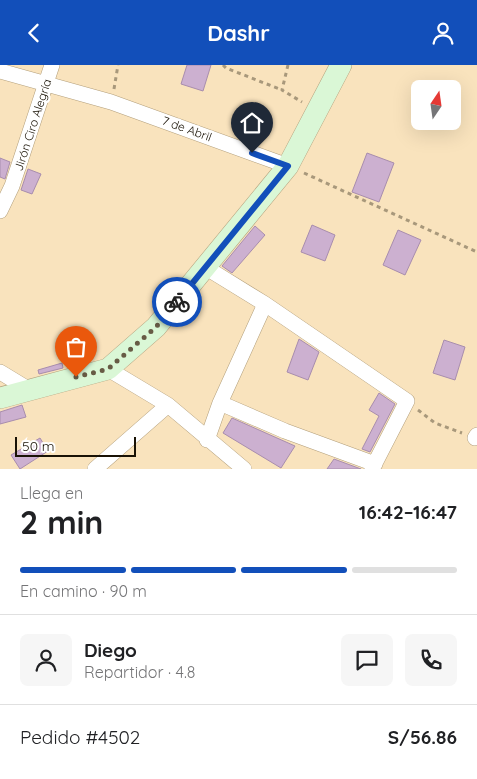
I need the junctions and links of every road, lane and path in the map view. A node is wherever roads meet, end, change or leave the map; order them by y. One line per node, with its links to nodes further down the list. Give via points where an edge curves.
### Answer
1 (52, 65): 7 (street, Jirón Ciro Alegría)
2 (118, 65): 9 (path)
3 (223, 65): 8 (path, via 226,69)
4 (288, 65): 8 (path)
5 (341, 65): 10 (street)
6 (0, 71): 7 (street, 7 de Abril)
7 (46, 85): 9 (street, 7 de Abril); 12 (street, Jirón Ciro Alegría, via 12,186)
8 (282, 90): 10 (path)
9 (111, 102): 11 (street, 7 de Abril)
10 (317, 111): 11 (street)
11 (288, 166): 13 (path); 14 (street)
12 (0, 211)
13 (477, 252)
14 (205, 267): 15 (street); 16 (street, via 156,327)
15 (265, 304): 20 (street); 21 (street)
16 (108, 369): 18 (street); 22 (street)
17 (0, 372): 18 (street)
18 (28, 389): 19 (street)
19 (0, 398)
20 (407, 401): 23 (path, via 435,423); 25 (street)
21 (220, 403): 24 (street); 25 (street)
22 (168, 405): 24 (street); 26 (street)
23 (476, 437)
24 (207, 439): 27 (street)
25 (374, 467)
26 (95, 469)
27 (244, 469)

